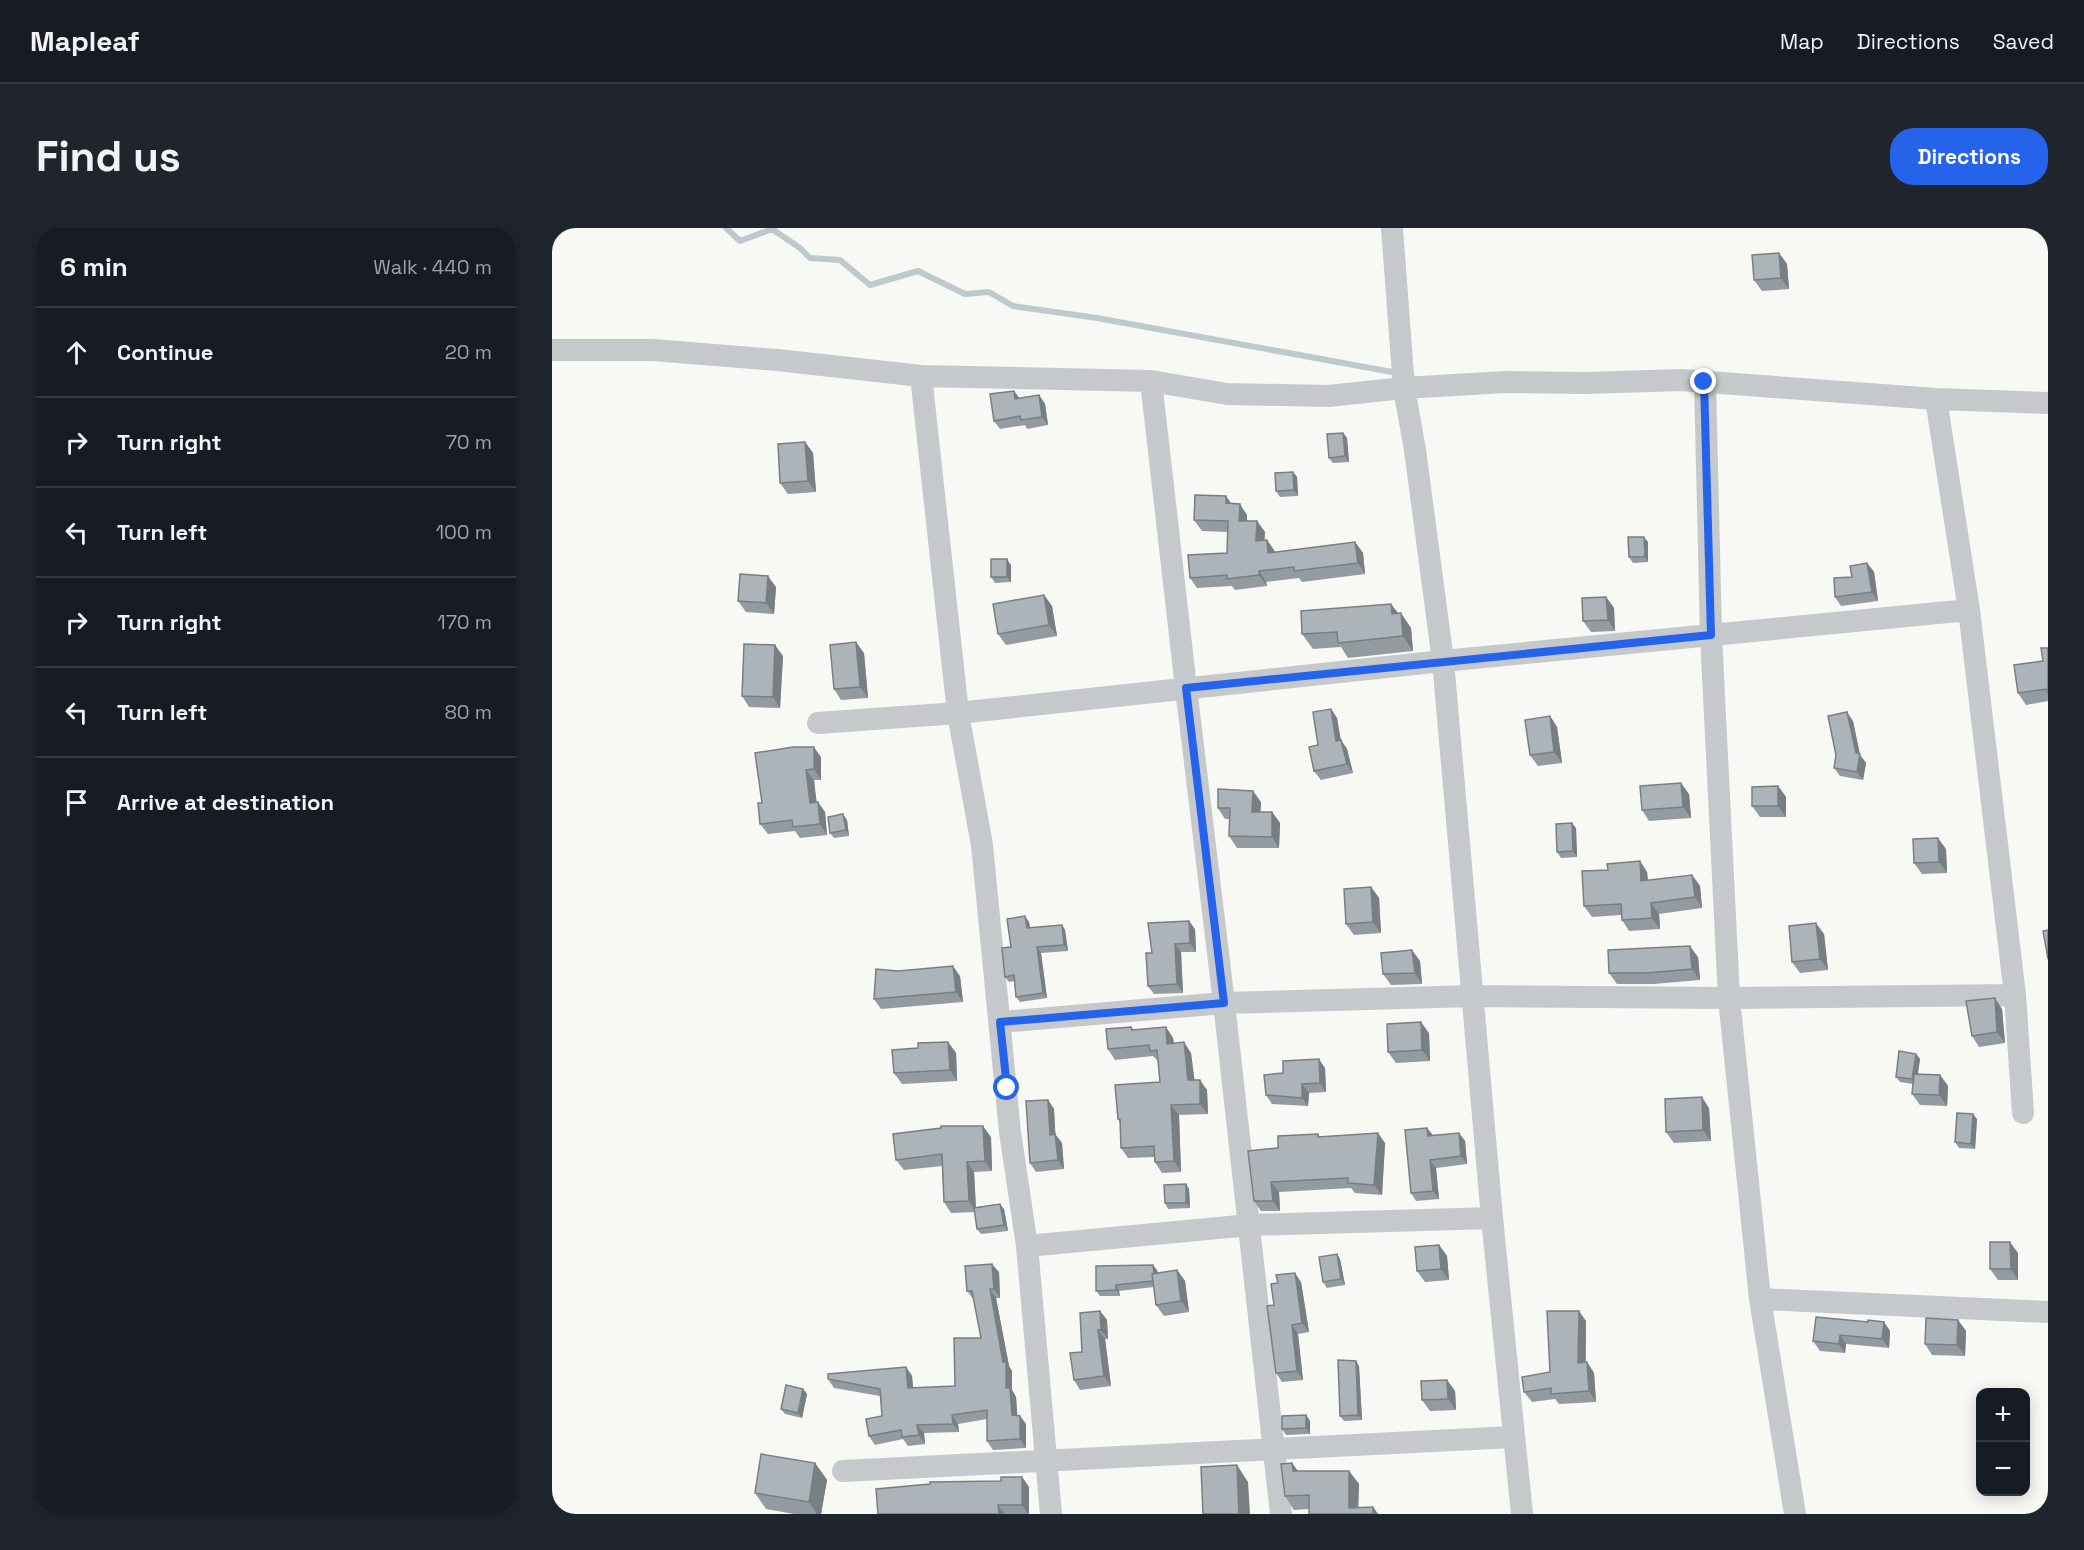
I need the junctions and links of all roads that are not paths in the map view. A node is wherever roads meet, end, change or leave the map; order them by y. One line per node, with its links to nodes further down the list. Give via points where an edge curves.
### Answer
1 (1392, 228): 6 (street)
2 (552, 350): 3 (street, via 653,350)
3 (921, 376): 4 (street); 13 (street)
4 (1151, 381): 6 (street, via 1227,394 1328,396); 12 (street)
5 (1704, 382): 6 (street, via 1505,382); 7 (street); 10 (street)
6 (1404, 388): 11 (street)
7 (1936, 399): 8 (street); 9 (street)
8 (2048, 403)
9 (1969, 609): 10 (street); 15 (street)
10 (1711, 635): 11 (street); 17 (street)
11 (1443, 661): 12 (street); 16 (street)
12 (1186, 688): 13 (street); 18 (street)
13 (958, 713): 14 (street); 19 (street, via 982,845)
14 (818, 723)
15 (2015, 995): 17 (street); 20 (street)
16 (1473, 996): 17 (street); 18 (street); 21 (street)
17 (1729, 998): 24 (street)
18 (1224, 1003): 19 (street); 22 (street)
19 (1000, 1022): 23 (street, via 1010,1132)
20 (2023, 1113)
21 (1492, 1218): 22 (street); 26 (street)
22 (1250, 1225): 23 (street); 27 (street)
23 (1027, 1246): 28 (street)
24 (1760, 1299): 25 (street); 33 (street)
25 (2048, 1312)
26 (1513, 1437): 27 (street); 32 (street)
27 (1273, 1448): 28 (street); 31 (street)
28 (1045, 1459): 29 (street); 30 (street)
29 (843, 1471)
30 (1051, 1514)
31 (1281, 1514)
32 (1522, 1514)
33 (1796, 1514)

